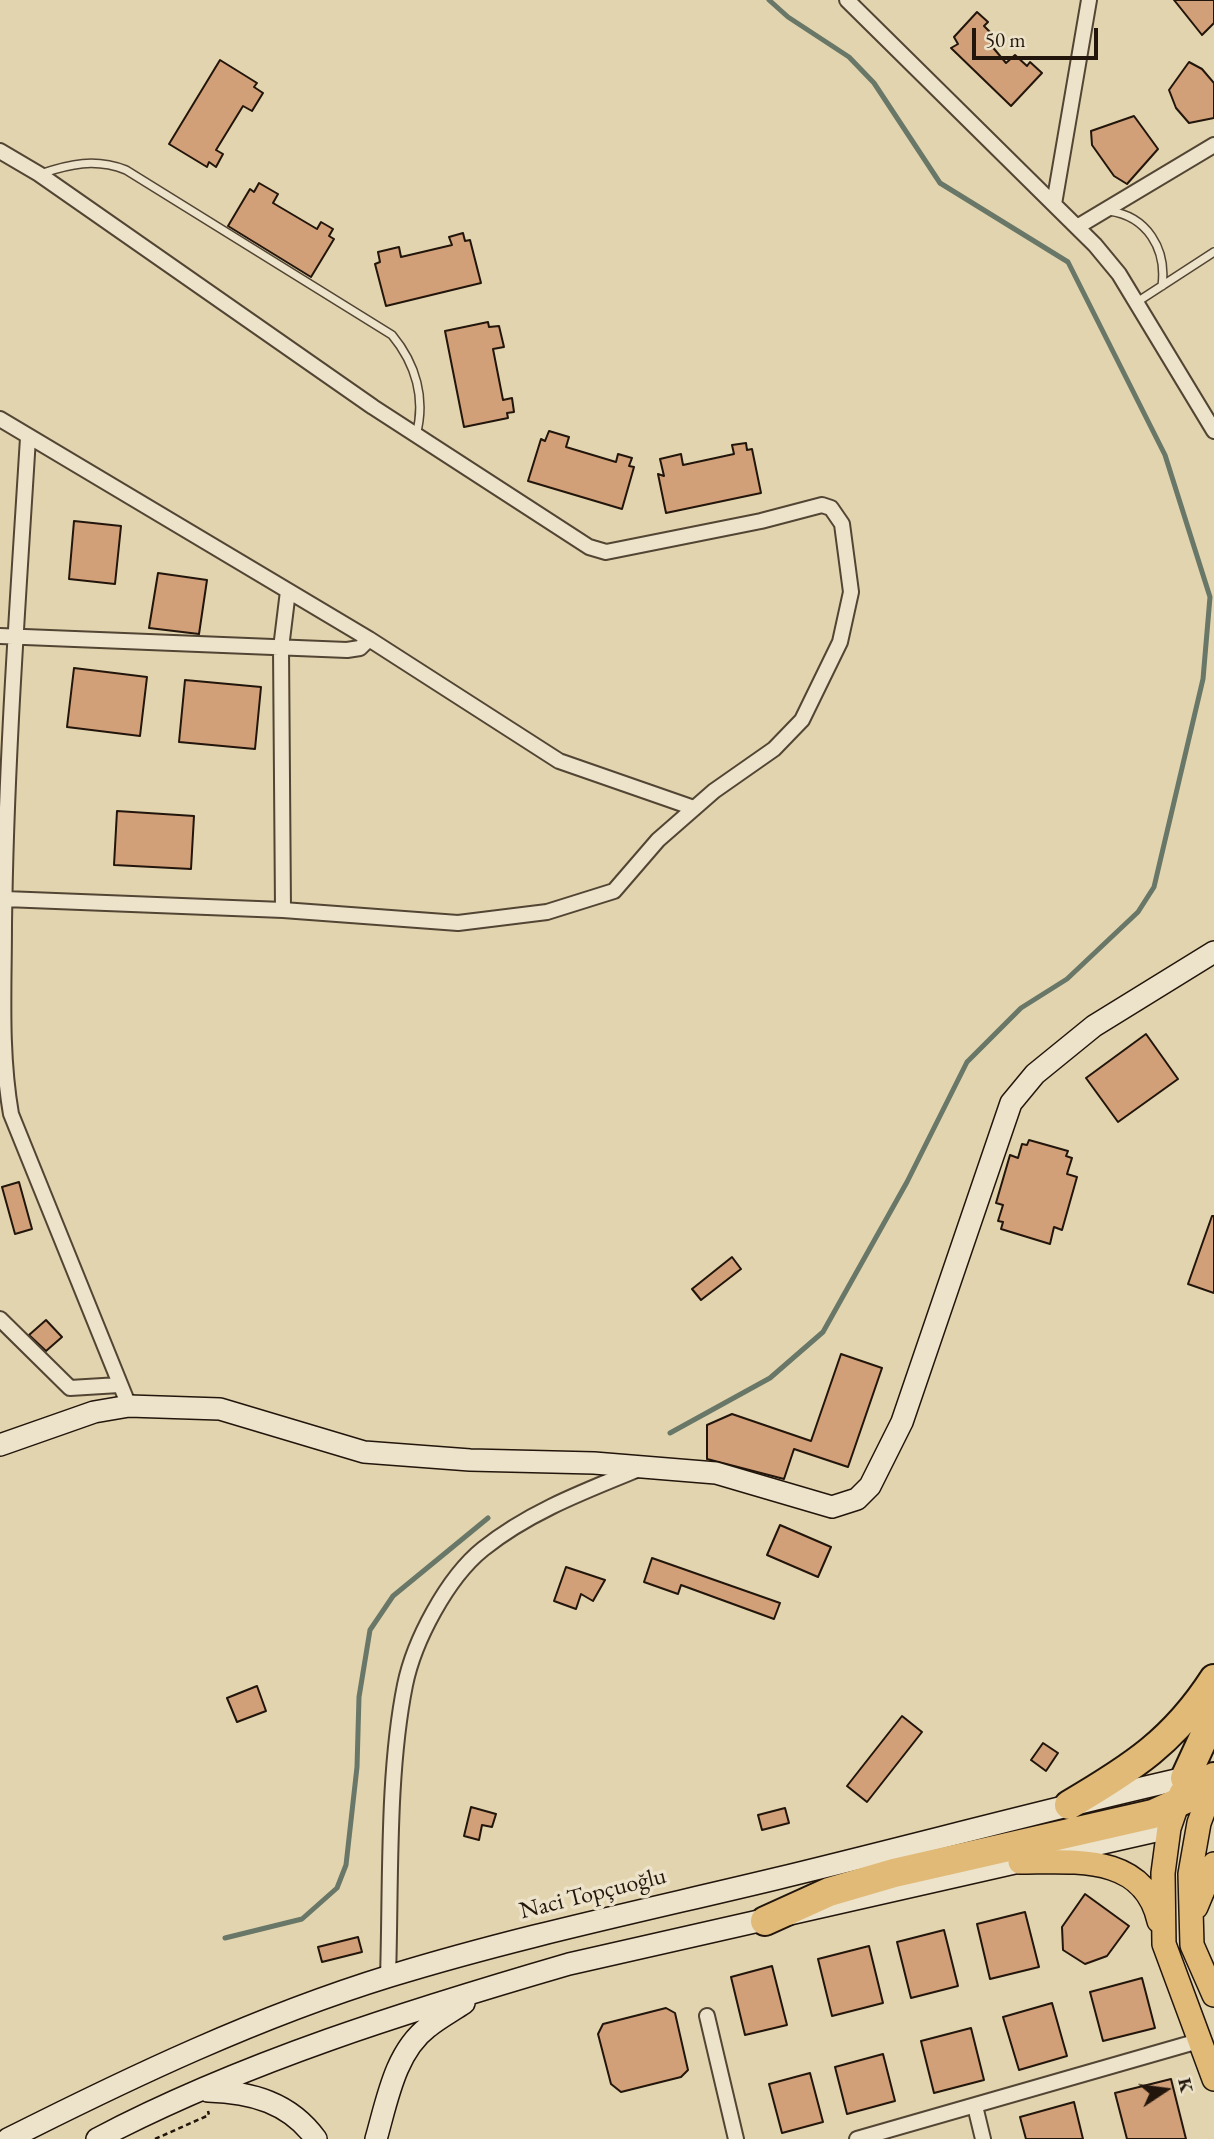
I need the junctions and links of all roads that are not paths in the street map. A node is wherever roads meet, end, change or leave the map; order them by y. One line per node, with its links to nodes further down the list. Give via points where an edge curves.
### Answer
1 (847, 0): 6 (street)
2 (1089, 0): 6 (street)
3 (1214, 145): 7 (street)
4 (0, 151): 5 (street)
5 (39, 174): 14 (street); 14 (lane, via 83,162 126,170 393,335 418,385)
6 (1054, 204): 8 (street)
7 (1104, 210): 8 (street); 10 (lane, via 1136,220 1152,235 1161,254)
8 (1077, 227): 11 (street)
9 (1214, 252): 10 (lane)
10 (1162, 286): 11 (lane)
11 (1137, 302): 13 (street)
12 (0, 419): 15 (street)
13 (1214, 431)
14 (416, 435): 21 (street, via 589,547 606,552 822,505 831,508 842,524 848,548 851,592 840,642 802,720 774,749)
15 (28, 438): 16 (street); 18 (street)
16 (288, 591): 19 (street); 20 (street)
17 (0, 636): 18 (street)
18 (16, 637): 20 (street); 22 (street)
19 (369, 639): 20 (street, via 354,650); 21 (street, via 559,761)
20 (281, 648): 23 (street)
21 (694, 808): 23 (street, via 614,891 547,912 458,923)
22 (5, 899): 23 (street); 26 (street, via 3,1081 11,1114)
23 (283, 910)
24 (1214, 952): 29 (main road, via 1094,1026 1035,1074 1011,1103 902,1422 870,1486 857,1499 832,1507 716,1473)
25 (0, 1319): 26 (street, via 70,1388)
26 (119, 1385): 27 (street)
27 (129, 1406): 28 (main road, via 94,1412); 29 (main road, via 220,1409 364,1452)
28 (0, 1445)
29 (643, 1468): 42 (street, via 544,1510 490,1544 449,1590 425,1627 405,1684 396,1761)
30 (1214, 1679): 35 (highway, via 1171,1735)
31 (1214, 1715): 34 (highway)
32 (1214, 1776): 34 (highway, via 1199,1793)
33 (1214, 1783): 36 (main road)
34 (1177, 1803): 35 (main road, Naci Topçuoğlu); 36 (main road, Naci Topçuoğlu); 37 (main road, Naci Topçuoğlu); 39 (highway, via 1153,1814 855,1884); 40 (main road, via 1163,1873)
35 (1069, 1805): 42 (main road, Naci Topçuoğlu, via 553,1929)
36 (1207, 1821): 41 (main road, via 1190,1874)
37 (1020, 1862): 39 (main road, Naci Topçuoğlu); 40 (main road, via 1112,1866 1139,1883 1155,1901)
38 (1214, 1864): 41 (main road, via 1196,1904)
39 (765, 1922): 43 (main road, Naci Topçuoğlu, via 569,1964)
40 (1164, 1944): 46 (main road)
41 (1192, 1945): 44 (main road)
42 (388, 1977): 50 (main road, Naci Topçuoğlu, via 213,2042)
43 (490, 1987): 48 (main road, Naci Topçuoğlu); 53 (main road, via 426,2028 406,2052)
44 (1214, 1995)
45 (707, 2016): 54 (street)
46 (1202, 2040): 47 (main road); 49 (street)
47 (1214, 2079)
48 (199, 2091): 51 (main road, Naci Topçuoğlu); 52 (main road, via 239,2092 277,2103)
49 (975, 2106): 55 (street); 56 (street)
50 (8, 2139)
51 (97, 2139)
52 (316, 2139)
53 (376, 2139)
54 (736, 2139)
55 (857, 2139)
56 (984, 2139)

